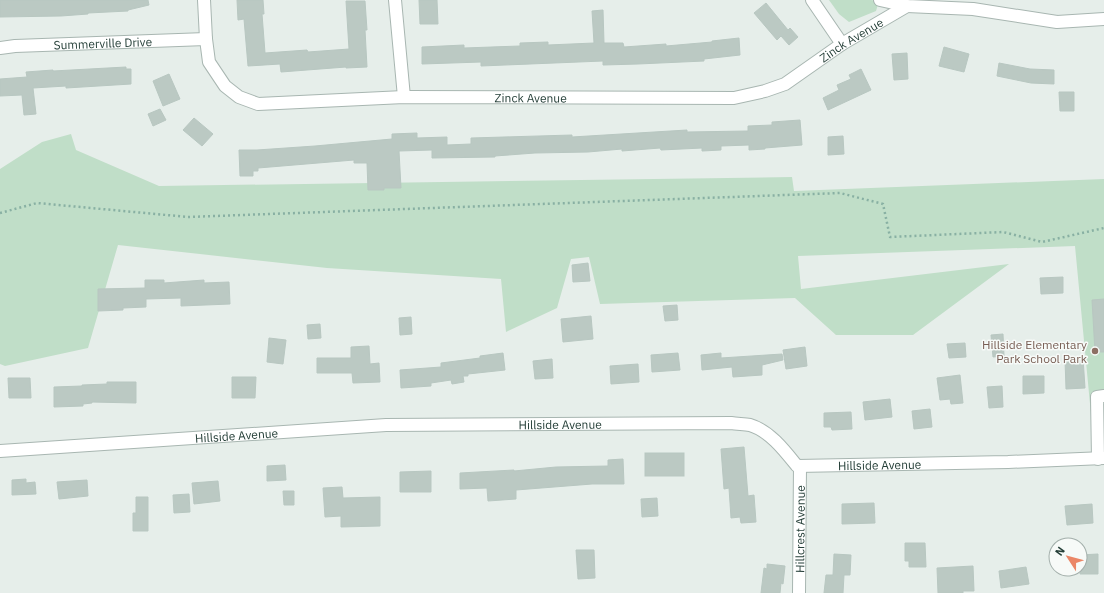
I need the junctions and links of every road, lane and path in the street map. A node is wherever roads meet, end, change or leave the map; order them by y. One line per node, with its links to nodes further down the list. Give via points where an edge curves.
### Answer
1 (204, 0): 7 (street, Zinck Avenue)
2 (395, 0): 10 (street)
3 (812, 0): 8 (street)
4 (880, 0): 5 (street, Zinck Avenue)
5 (907, 6): 6 (street, Zinck Avenue, via 973,9 1057,22); 8 (street, Zinck Avenue)
6 (1104, 19)
7 (206, 39): 9 (street, Summerville Drive); 10 (street, Zinck Avenue, via 209,62 225,86 239,97 258,104)
8 (842, 44): 10 (street, Zinck Avenue, via 785,84 734,98)
9 (0, 48)
10 (404, 97)
11 (0, 213): 12 (path, via 37,203 188,217 840,193 883,204 890,237 1003,232 1042,242)
12 (1104, 228)
13 (1104, 396): 15 (street, via 1097,397)
14 (0, 451): 16 (street, Hillside Avenue, via 386,425 731,423 751,425 763,432 778,443 797,466)
15 (1101, 459): 16 (street, Hillside Avenue)
16 (800, 466): 17 (street, Hillcrest Avenue)
17 (799, 593)

